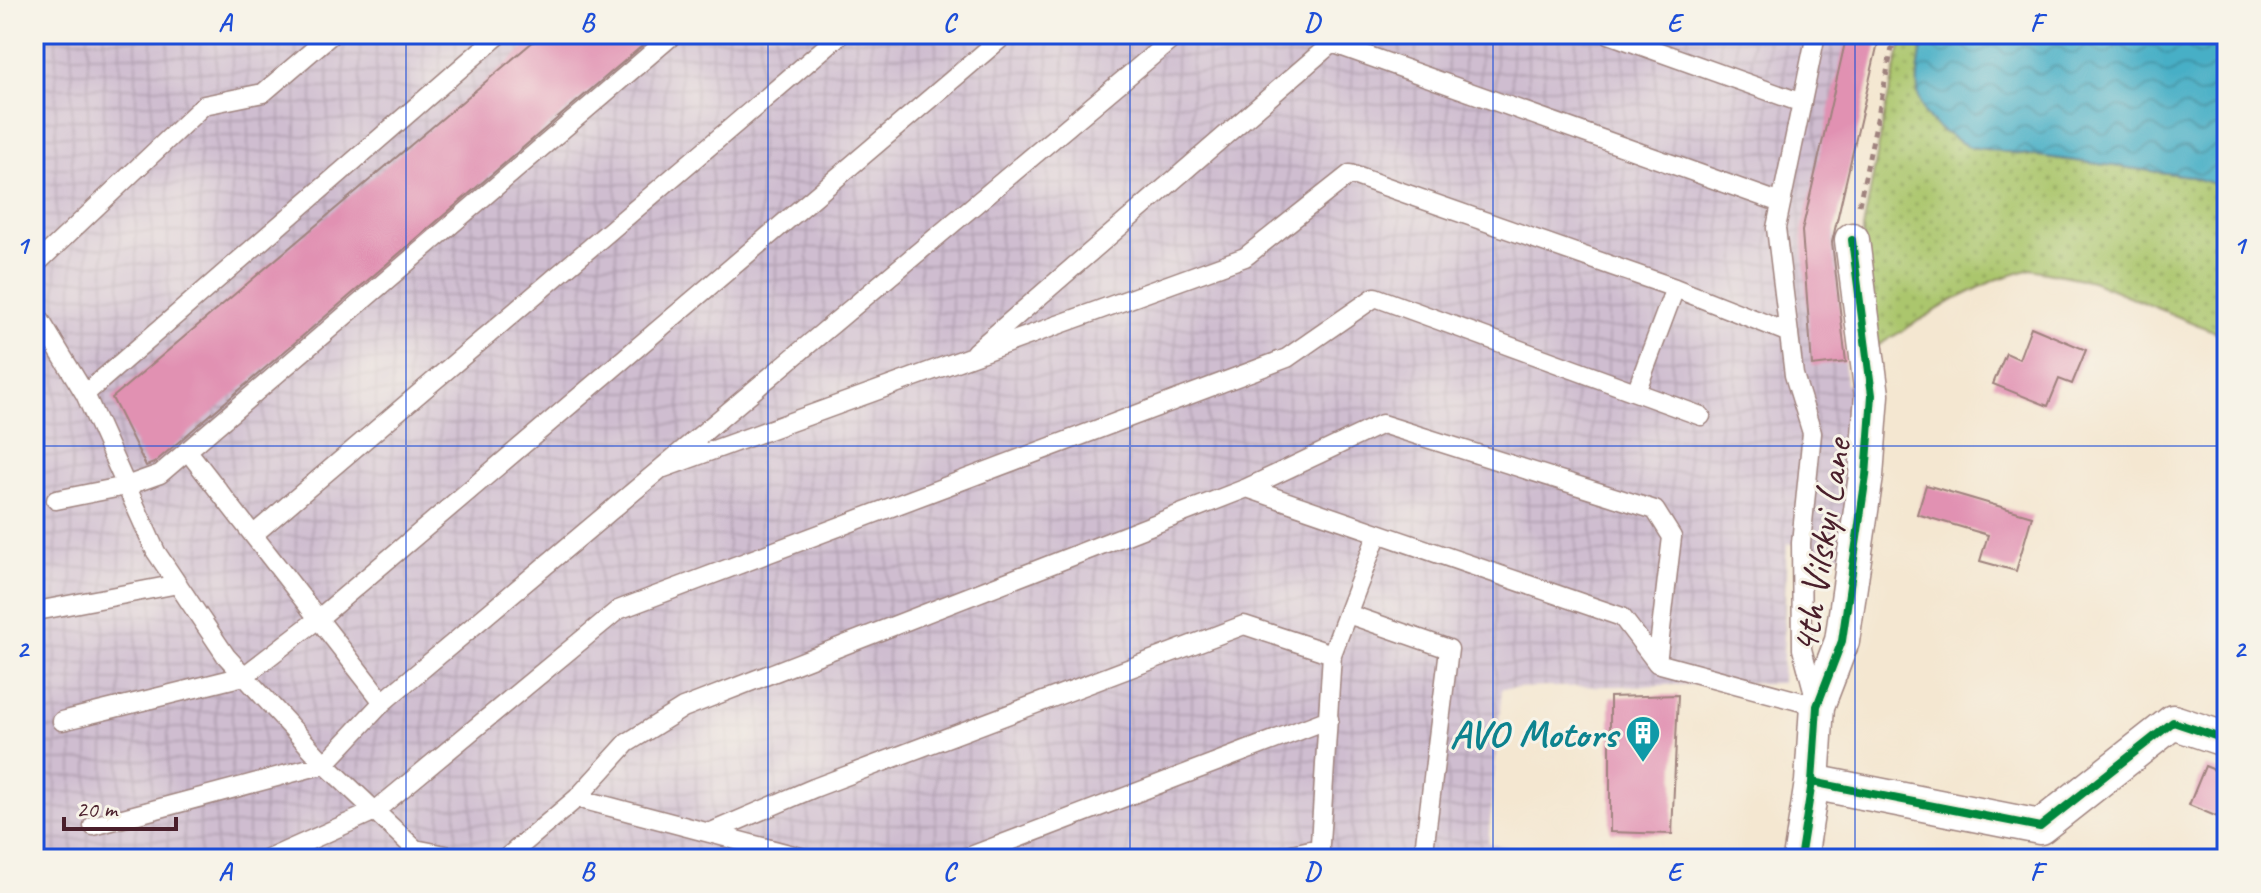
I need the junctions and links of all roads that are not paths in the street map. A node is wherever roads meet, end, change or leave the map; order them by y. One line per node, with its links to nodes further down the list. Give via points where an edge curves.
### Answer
1 (332, 34): 12 (lane, via 263,93 204,105)
2 (500, 34): 18 (lane)
3 (674, 34): 20 (lane)
4 (841, 34): 26 (lane)
5 (1006, 34): 30 (lane)
6 (1178, 34): 21 (lane)
7 (1609, 34): 9 (lane)
8 (1816, 34): 9 (lane)
9 (1802, 103): 10 (lane)
10 (1781, 203): 15 (lane, via 1776,228); 16 (lane, via 1332,43)
11 (1852, 240): 35 (street, 4th Vilskyi Lane, via 1871,409 1866,476 1842,641)
12 (34, 266)
13 (1675, 288): 15 (lane); 16 (lane, via 1350,174 1245,257); 17 (lane)
14 (34, 310): 18 (lane)
15 (1789, 333): 35 (lane, via 1794,375 1812,433 1801,543 1802,649)
16 (967, 359): 21 (lane)
17 (1636, 392): 19 (lane); 42 (lane, via 1375,297 1287,358 618,610)
18 (85, 394): 22 (lane)
19 (1701, 416)
20 (187, 450): 22 (lane, via 160,474); 26 (lane)
21 (664, 468): 34 (lane)
22 (126, 486): 24 (lane); 27 (lane, via 156,552)
23 (1247, 488): 25 (lane); 32 (lane, via 1382,424 1655,510 1672,537); 41 (lane, via 683,708 627,743)
24 (56, 500)
25 (1378, 533): 29 (lane); 32 (lane, via 1622,617)
26 (253, 535): 30 (lane)
27 (178, 584): 28 (lane); 33 (lane)
28 (42, 610)
29 (1348, 614): 31 (lane); 52 (lane, via 1449,649)
30 (318, 619): 33 (lane); 34 (lane)
31 (1332, 654): 36 (lane); 44 (lane, via 1244,625)
32 (1657, 663): 35 (lane)
33 (244, 676): 37 (lane); 39 (lane)
34 (383, 702): 39 (lane)
35 (1817, 706): 40 (street, 4th Vilskyi Lane)
36 (1329, 719): 45 (lane); 50 (lane)
37 (62, 721)
38 (2227, 740): 40 (street, via 2173,722 2040,827)
39 (325, 764): 42 (lane); 43 (lane)
40 (1812, 782): 53 (street, 4th Vilskyi Lane)
41 (577, 798): 44 (lane); 48 (lane)
42 (375, 811): 46 (lane); 47 (lane, via 415,849)
43 (93, 826)
44 (709, 833): 49 (lane)
45 (1320, 853): 51 (lane)
46 (268, 859)
47 (466, 859)
48 (505, 859)
49 (808, 859)
50 (963, 859)
51 (1268, 859)
52 (1423, 859)
53 (1800, 859)

